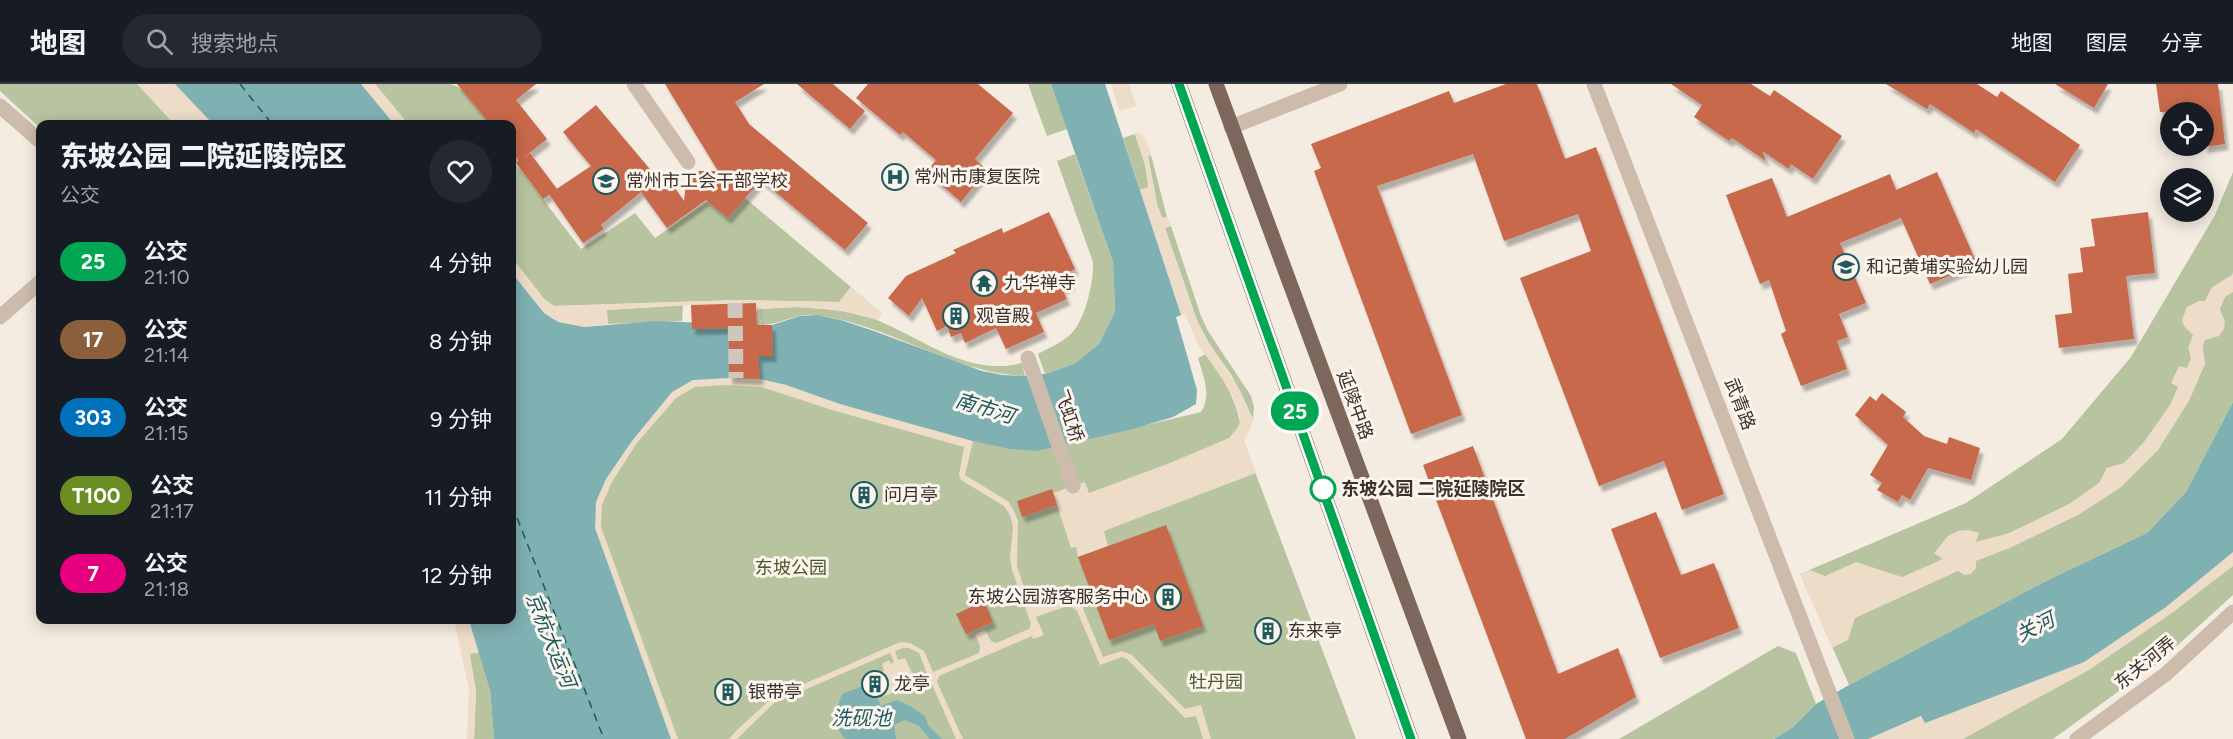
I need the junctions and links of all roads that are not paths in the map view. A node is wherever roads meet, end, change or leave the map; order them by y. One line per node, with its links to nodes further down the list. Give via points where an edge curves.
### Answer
1 (634, 84): 9 (street)
2 (1179, 84): 15 (main road)
3 (1216, 84): 7 (main road, 延陵中路)
4 (1340, 84): 7 (street)
5 (1594, 84): 17 (street, 武青路)
6 (0, 106): 8 (street)
7 (1232, 127): 16 (main road, 延陵中路)
8 (36, 138)
9 (688, 162)
10 (36, 286): 11 (street)
11 (0, 317)
12 (1028, 358): 13 (street, 飞虹桥)
13 (1073, 486)
14 (2233, 612): 18 (street, 东关河弄, via 2166,674)
15 (1411, 739)
16 (1458, 739)
17 (1847, 739)
18 (2077, 739)

